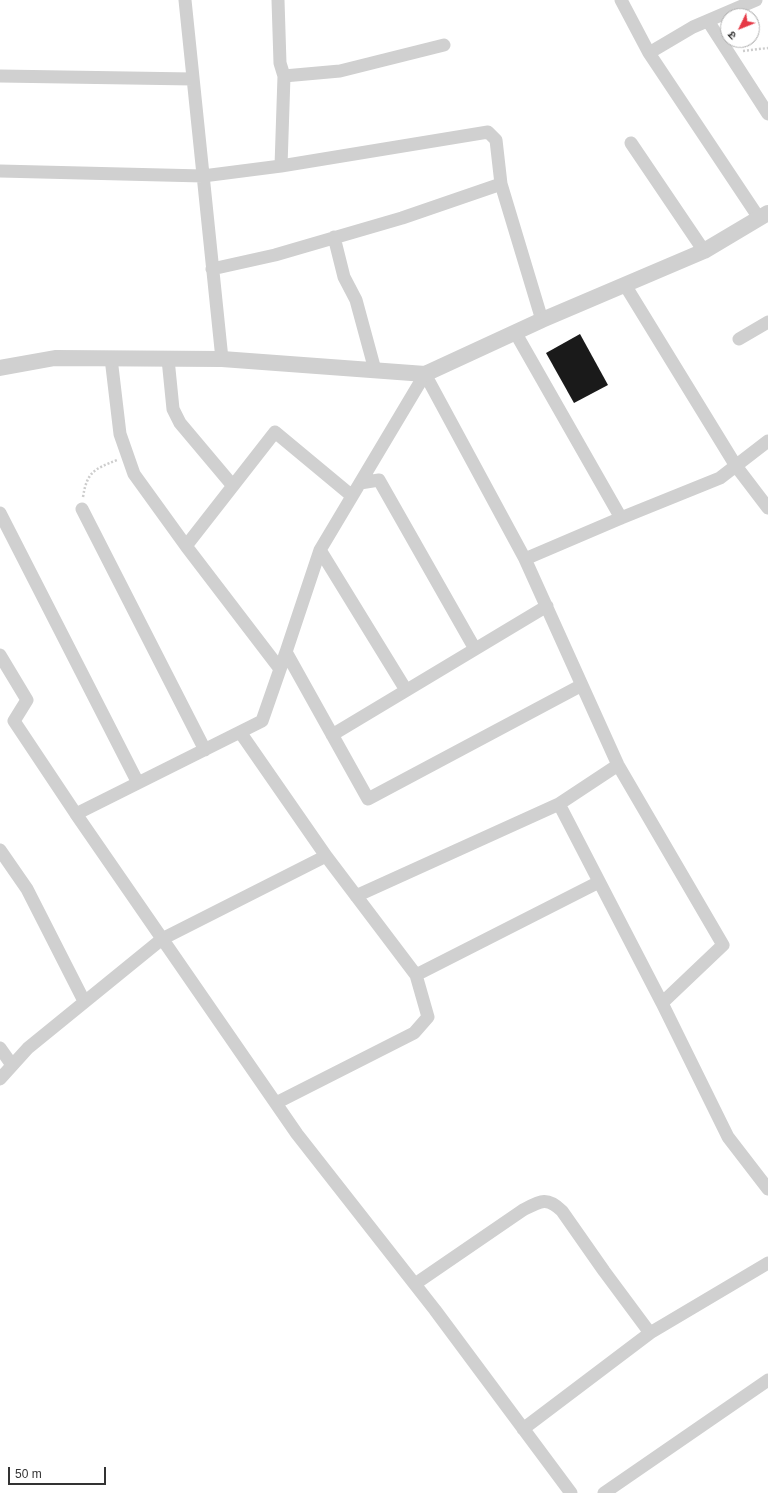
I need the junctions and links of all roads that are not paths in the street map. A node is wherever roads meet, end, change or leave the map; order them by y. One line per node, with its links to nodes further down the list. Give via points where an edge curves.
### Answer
1 (185, 0): 10 (street)
2 (278, 0): 9 (street, via 280,63)
3 (621, 0): 7 (street)
4 (756, 0): 5 (street)
5 (708, 21): 7 (street); 11 (street)
6 (444, 45): 9 (street, via 340,71)
7 (649, 53): 17 (street)
8 (0, 76): 10 (street)
9 (284, 76): 13 (street)
10 (193, 79): 15 (street)
11 (768, 114)
12 (631, 143): 19 (street)
13 (281, 166): 15 (street); 16 (street, via 488,132 496,140)
14 (0, 171): 15 (street)
15 (203, 176): 20 (street)
16 (501, 184): 18 (street, via 402,218); 22 (street)
17 (764, 215): 19 (street)
18 (334, 237): 20 (street, via 275,255); 30 (street, via 344,277 356,300)
19 (704, 251): 21 (street)
20 (212, 269): 28 (street)
21 (626, 285): 22 (street); 33 (street)
22 (542, 320): 24 (street)
23 (768, 322): 25 (street)
24 (516, 332): 31 (street); 40 (street)
25 (739, 339)
26 (111, 358): 27 (street); 29 (street, via 55,358); 41 (street, via 120,434 134,474)
27 (168, 359): 28 (street); 35 (street, via 174,409 180,423)
28 (222, 359): 30 (street)
29 (0, 368)
30 (375, 370): 31 (street)
31 (425, 374): 34 (street); 43 (street)
32 (768, 441): 33 (street)
33 (736, 466): 37 (street); 40 (street, via 720,478)
34 (360, 483): 36 (street); 45 (street, via 379,480)
35 (233, 486): 36 (street, via 275,432); 41 (street)
36 (352, 496): 42 (street)
37 (768, 508)
38 (82, 509): 53 (street)
39 (0, 513): 55 (street)
40 (621, 518): 43 (street)
41 (186, 546): 48 (street)
42 (320, 550): 46 (street); 50 (street)
43 (525, 559): 44 (street)
44 (547, 606): 45 (street); 49 (street)
45 (475, 649): 50 (street)
46 (286, 652): 48 (street); 52 (street)
47 (0, 655): 57 (street, via 27,700 14,721)
48 (280, 669): 51 (street, via 262,721)
49 (582, 685): 52 (street, via 368,799); 54 (street)
50 (406, 690): 52 (street)
51 (240, 732): 53 (street); 59 (street)
52 (332, 735)
53 (205, 750): 55 (street)
54 (618, 765): 56 (street); 65 (street, via 723,946)
55 (138, 783): 57 (street)
56 (559, 804): 60 (street); 61 (street)
57 (76, 814): 62 (street)
58 (0, 850): 64 (street, via 27,889)
59 (326, 856): 61 (street); 62 (street)
60 (599, 882): 63 (street); 65 (street)
61 (356, 896): 63 (street)
62 (162, 939): 64 (street); 69 (street)
63 (416, 975): 69 (street, via 428,1017 414,1033)
64 (84, 1001): 67 (street, via 28,1048)
65 (662, 1003): 70 (street, via 728,1136)
66 (0, 1048): 67 (street)
67 (12, 1065): 68 (street)
68 (0, 1079)
69 (276, 1103): 72 (street, via 297,1134)
70 (768, 1189)
71 (768, 1263): 73 (street)
72 (415, 1284): 73 (street, via 523,1210 535,1203 550,1201 562,1211); 75 (street)
73 (650, 1333): 75 (street)
74 (768, 1380): 77 (street)
75 (523, 1429): 76 (street)
76 (571, 1493)
77 (604, 1493)

